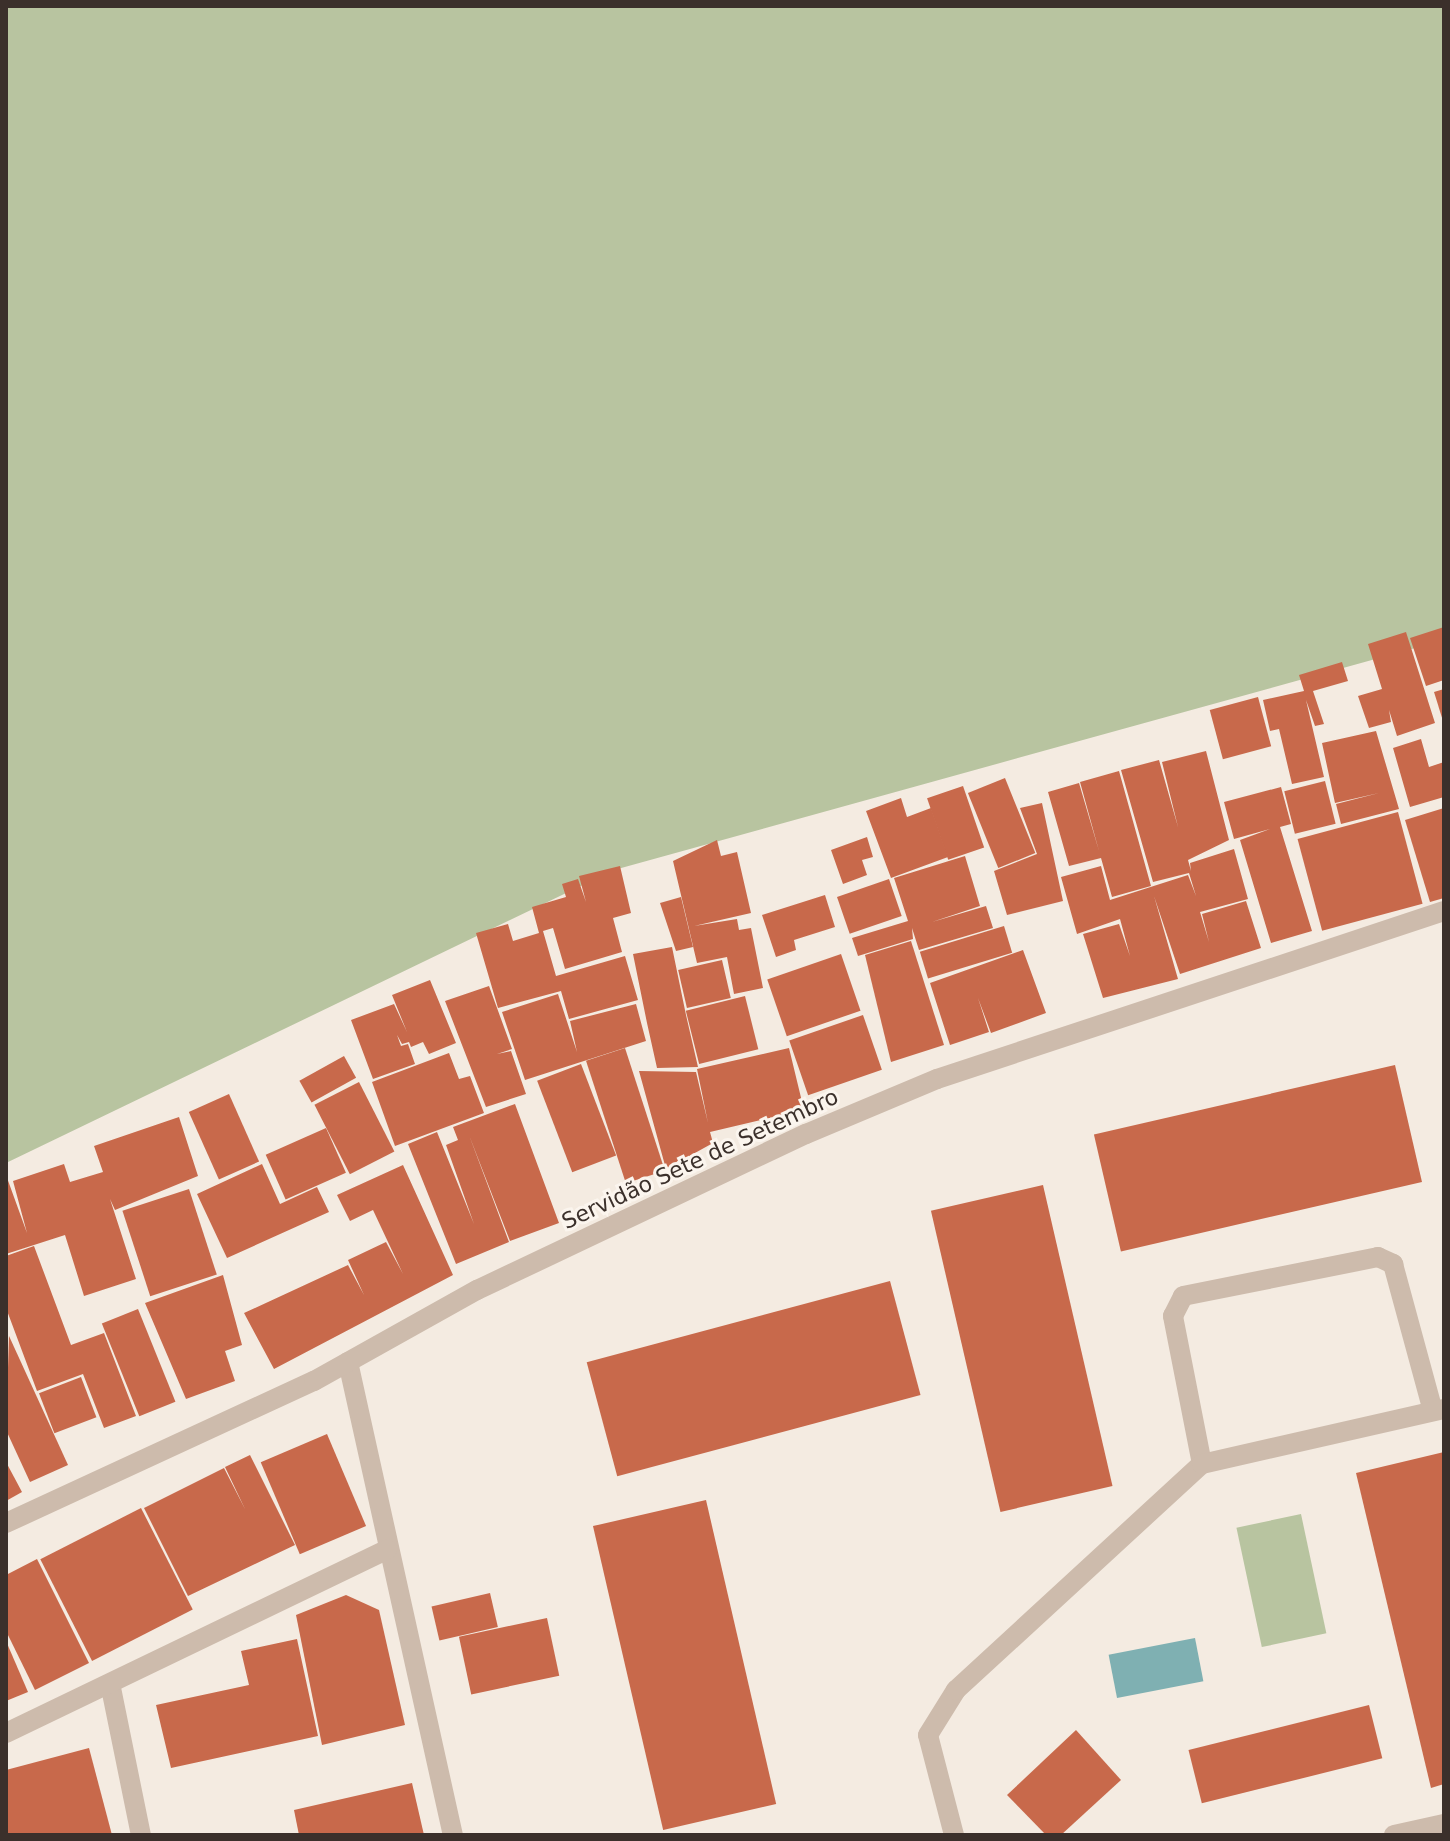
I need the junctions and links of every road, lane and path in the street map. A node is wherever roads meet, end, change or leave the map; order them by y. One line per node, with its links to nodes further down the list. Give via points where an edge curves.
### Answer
1 (1444, 911): 2 (street, Servidão Sete de Setembro, via 922,1085 477,1290)
2 (348, 1362): 5 (street, Servidão Sete de Setembro); 6 (street)
3 (1439, 1410): 4 (street); 4 (street, via 1393,1264 1378,1257 1183,1296 1173,1316)
4 (1202, 1464): 12 (street, via 956,1690 928,1735)
5 (6, 1523)
6 (387, 1550): 7 (street); 11 (street)
7 (111, 1688): 8 (street); 10 (street)
8 (6, 1733)
9 (1444, 1824): 13 (street)
10 (141, 1835)
11 (453, 1835)
12 (954, 1835)
13 (1394, 1835)

